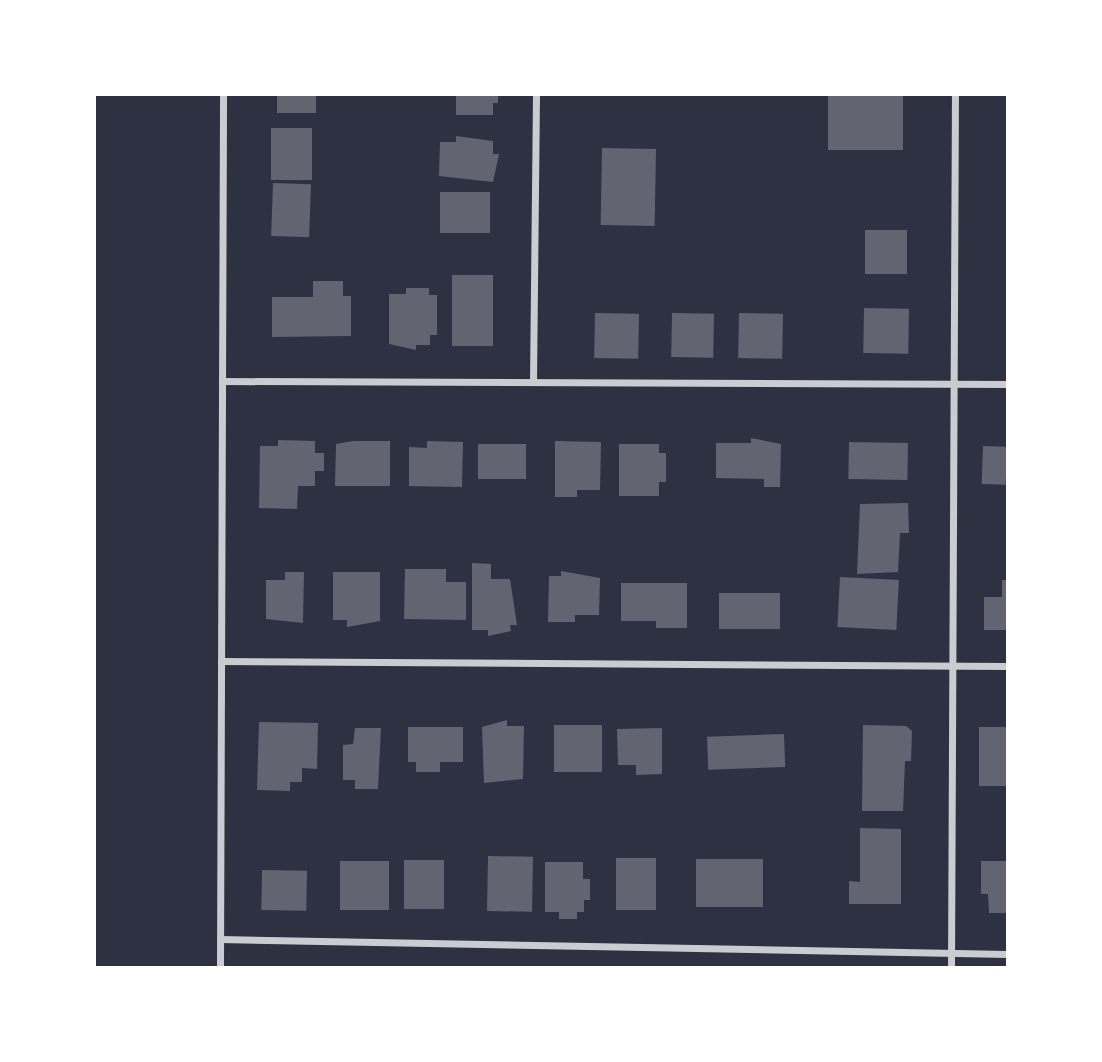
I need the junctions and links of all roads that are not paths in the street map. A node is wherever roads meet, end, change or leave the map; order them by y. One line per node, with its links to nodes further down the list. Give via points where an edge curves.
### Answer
1 (223, 94): 4 (street)
2 (536, 94): 5 (street)
3 (954, 94): 6 (street)
4 (222, 381): 5 (street); 8 (street)
5 (533, 382): 6 (street)
6 (954, 383): 7 (street); 9 (street)
7 (1007, 384)
8 (221, 661): 9 (street); 11 (street)
9 (952, 666): 10 (street); 12 (street)
10 (1007, 666)
11 (220, 939): 12 (street); 14 (street)
12 (951, 953): 13 (street); 15 (street)
13 (1007, 954)
14 (220, 968)
15 (951, 968)

